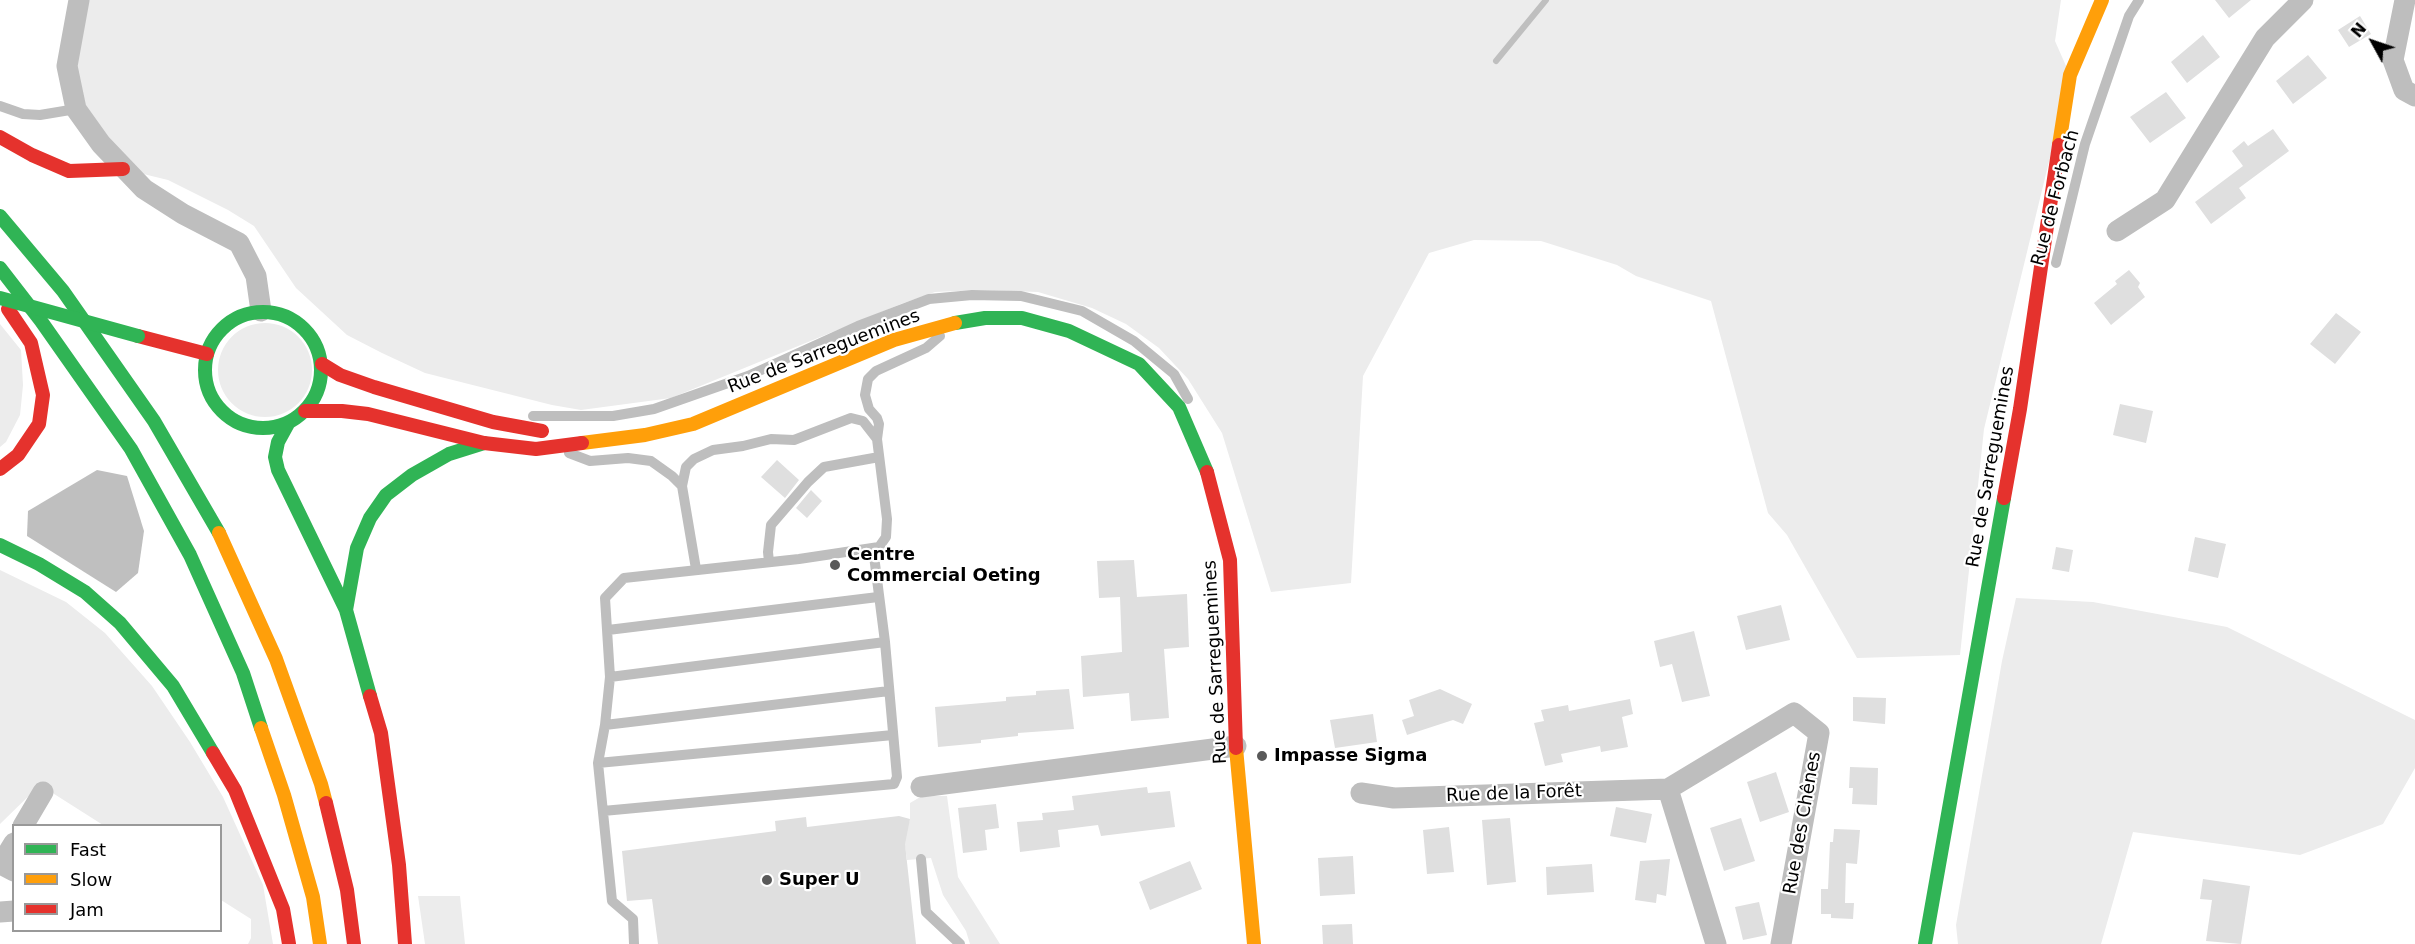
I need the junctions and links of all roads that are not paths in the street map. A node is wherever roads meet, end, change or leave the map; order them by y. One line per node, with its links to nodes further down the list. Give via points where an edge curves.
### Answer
1 (79, 0): 8 (street, via 67,66)
2 (2102, 0): 22 (main road, Rue de Sarreguemines, via 2070,75)
3 (2139, 0): 14 (lane, Rue de Forbach, via 2129,16 2085,144)
4 (2405, 0): 6 (street, via 2393,60 2404,90)
5 (2300, 2): 12 (street, via 2265,38 2165,200)
6 (2415, 96)
7 (0, 106): 8 (lane, via 40,115)
8 (76, 109): 10 (street)
9 (0, 136): 10 (main road, via 69,171)
10 (123, 169): 17 (street, via 164,202 239,243 256,276)
11 (0, 216): 61 (main road, via 63,291 154,421 222,539 276,658 321,784 346,890)
12 (2117, 231)
13 (0, 268): 60 (main road, via 131,449 190,555 243,673 284,795 313,897)
14 (2054, 269)
15 (2048, 292): 22 (lane, Rue de Forbach)
16 (0, 298): 19 (main road, bridge); 33 (main road, via 31,342 43,395 39,424 18,455)
17 (261, 311): 19 (main road, via 227,324); 20 (main road, via 295,320 318,347)
18 (953, 324): 27 (lane, via 926,348 876,371 868,379 865,394 869,409 878,418); 28 (main road, Rue de Sarreguemines, via 894,340 693,424); 32 (main road, Rue de Sarreguemines, via 985,318 1022,318 1069,331 1138,364 1179,407)
19 (207, 354): 26 (main road, via 205,373 219,408 252,427 271,428)
20 (322, 364): 21 (main road, Rue de Sarreguemines, via 374,387); 23 (main road, via 318,390)
21 (453, 409): 24 (lane); 28 (main road, Rue de Sarreguemines, via 493,422)
22 (2020, 409): 68 (main road, Rue de Sarreguemines)
23 (305, 411): 26 (main road); 29 (main road, via 368,414)
24 (511, 414)
25 (523, 415): 32 (lane, via 613,416 654,409 751,380 858,326 928,299 1021,296 1082,311 1134,340 1174,374 1197,419)
26 (289, 422): 40 (main road, via 278,442 278,470)
27 (878, 439): 31 (lane); 34 (lane, via 863,421 851,418 794,440 771,439 712,450 686,467)
28 (596, 441): 30 (main road, Rue de Sarreguemines)
29 (484, 443): 30 (main road, Rue de Sarreguemines); 40 (main road, via 449,454 386,495 357,548)
30 (552, 447): 34 (lane, via 590,461 651,461)
31 (879, 457): 36 (lane, via 886,537 879,547); 37 (lane, via 824,467 771,525)
32 (1206, 468): 48 (main road, Rue de Sarreguemines, via 1230,560)
33 (0, 469)
34 (682, 486): 38 (lane)
35 (0, 544): 59 (main road, via 85,592 120,623 173,686 235,790 284,909)
36 (873, 548): 37 (lane); 39 (lane)
37 (769, 562): 38 (lane)
38 (696, 569): 41 (lane, via 624,578 605,598)
39 (878, 597): 41 (lane); 42 (lane)
40 (346, 610): 62 (main road, via 381,733)
41 (608, 630): 43 (lane)
42 (885, 642): 43 (lane); 44 (lane)
43 (610, 677): 46 (lane)
44 (889, 691): 46 (lane); 47 (lane)
45 (1794, 713): 51 (street, Rue de la Forêt); 67 (street, Rue des Chênes, via 1819,733)
46 (605, 725): 49 (lane)
47 (893, 735): 49 (lane); 54 (lane, via 897,777 894,784)
48 (1236, 746): 50 (street); 65 (main road, Rue de Sarreguemines)
49 (598, 763): 54 (lane)
50 (921, 787)
51 (1668, 789): 53 (street, Rue de la Forêt, via 1394,798); 66 (street)
52 (43, 792): 55 (street)
53 (1362, 793)
54 (603, 812): 63 (lane, via 612,901 633,919)
55 (24, 824)
56 (12, 848): 58 (street)
57 (921, 859): 64 (lane, via 926,912)
58 (5, 867)
59 (289, 944)
60 (320, 944)
61 (354, 944)
62 (405, 944)
63 (634, 944)
64 (960, 944)
65 (1254, 944)
66 (1716, 944)
67 (1781, 944)
68 (1925, 944)

